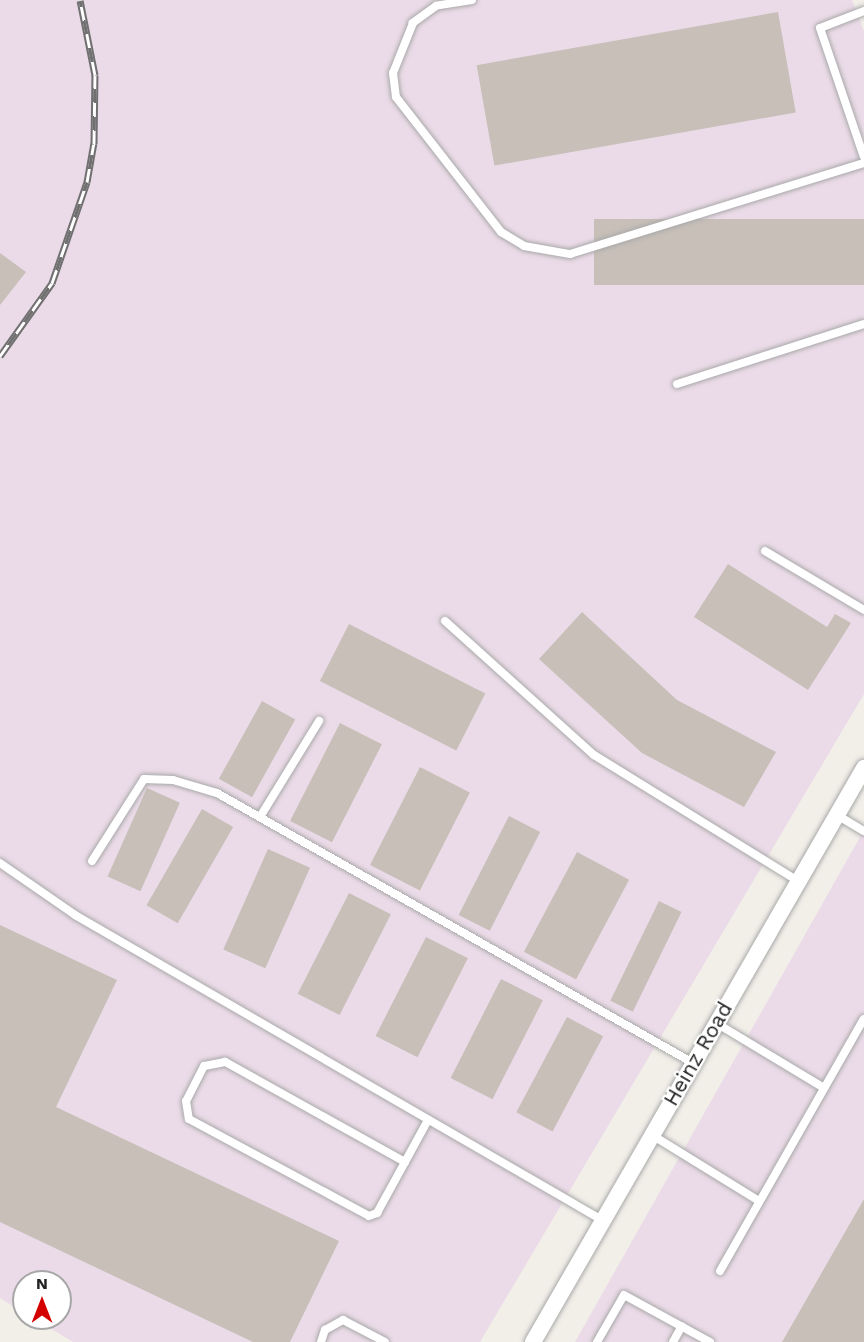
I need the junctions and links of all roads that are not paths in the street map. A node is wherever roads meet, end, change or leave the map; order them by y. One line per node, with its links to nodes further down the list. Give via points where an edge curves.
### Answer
1 (472, 0): 4 (lane, via 436,6 413,23 395,64 396,97 501,232 524,246 570,254)
2 (864, 11): 3 (lane, via 820,28)
3 (864, 156)
4 (864, 163)
5 (864, 324): 6 (lane)
6 (677, 384)
7 (765, 551): 8 (lane)
8 (864, 610)
9 (445, 621): 17 (lane, via 594,755)
10 (319, 721): 13 (lane)
11 (864, 768): 12 (street, Heinz Road)
12 (837, 815): 14 (lane); 17 (street, Heinz Road)
13 (260, 817): 15 (lane, via 217,793 173,780 144,779); 20 (lane)
14 (864, 831)
15 (92, 861)
16 (0, 862): 22 (lane, via 75,915)
17 (798, 881): 19 (street, Heinz Road)
18 (864, 1019): 21 (lane)
19 (716, 1023): 20 (street, Heinz Road); 21 (lane)
20 (693, 1063): 23 (street, Heinz Road)
21 (824, 1088): 25 (lane)
22 (428, 1120): 24 (lane); 26 (lane)
23 (651, 1135): 25 (lane); 26 (street, Heinz Road)
24 (405, 1162): 24 (lane, via 376,1214 361,1215 189,1119 186,1101 204,1066 225,1062)
25 (759, 1201): 27 (lane)
26 (602, 1220): 31 (street, Heinz Road)
27 (720, 1271)
28 (682, 1326): 32 (lane, via 624,1294); 33 (lane); 34 (lane)
29 (321, 1342): 30 (lane, via 325,1330 343,1320)
30 (385, 1342)
31 (533, 1342)
32 (597, 1342)
33 (673, 1342)
34 (710, 1342)

